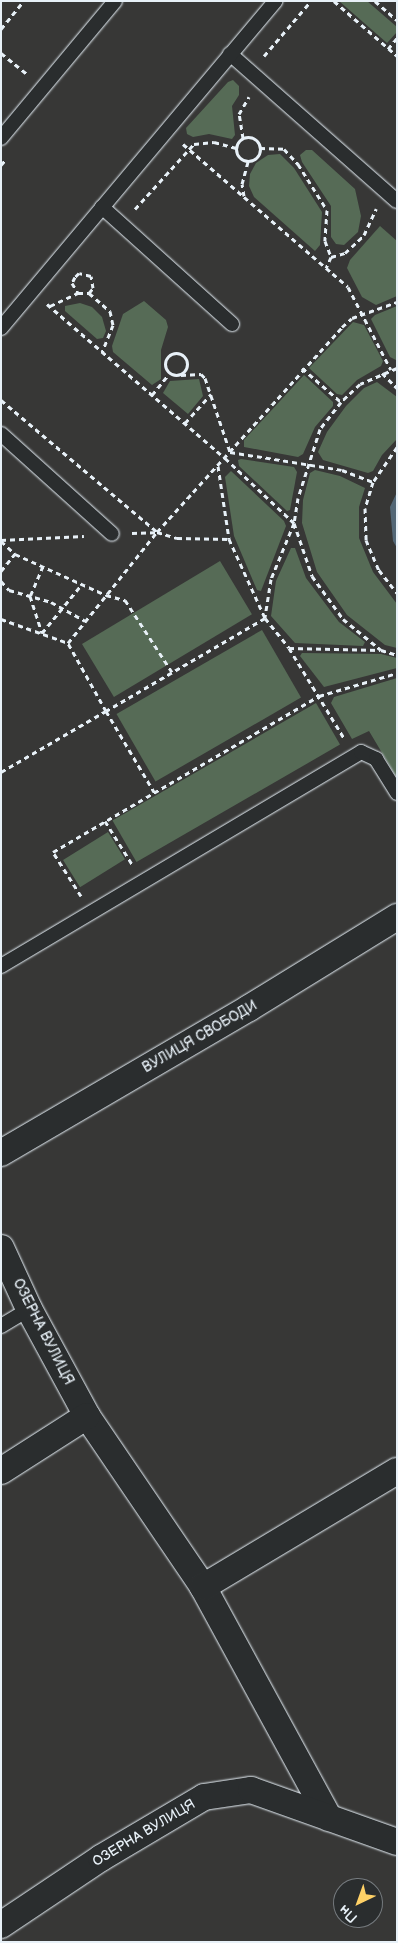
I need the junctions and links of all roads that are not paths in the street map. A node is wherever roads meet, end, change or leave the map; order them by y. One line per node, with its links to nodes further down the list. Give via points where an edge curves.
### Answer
1 (116, 1): 4 (lane)
2 (275, 1): 3 (lane)
3 (230, 54): 5 (lane); 6 (lane)
4 (1, 138)
5 (397, 201)
6 (102, 207): 7 (lane); 8 (lane)
7 (232, 324)
8 (1, 328)
9 (1, 434): 10 (lane)
10 (112, 534)
11 (397, 793): 13 (lane, via 376,759 361,752)
12 (397, 917): 14 (street, ВУЛИЦЯ СВОБОДИ)
13 (1, 966)
14 (1, 1153)
15 (1, 1248): 16 (street, ОЗЕРНА ВУЛИЦЯ)
16 (29, 1309): 17 (lane); 18 (street, ОЗЕРНА ВУЛИЦЯ)
17 (1, 1326)
18 (87, 1416): 19 (street); 21 (street, ОЗЕРНА ВУЛИЦЯ)
19 (1, 1470)
20 (397, 1471): 21 (street)
21 (203, 1587): 22 (street, ОЗЕРНА ВУЛИЦЯ)
22 (329, 1818): 23 (street, ОЗЕРНА ВУЛИЦЯ); 24 (street, ОЗЕРНА ВУЛИЦЯ, via 251,1790 204,1797)
23 (397, 1842)
24 (1, 1924)

